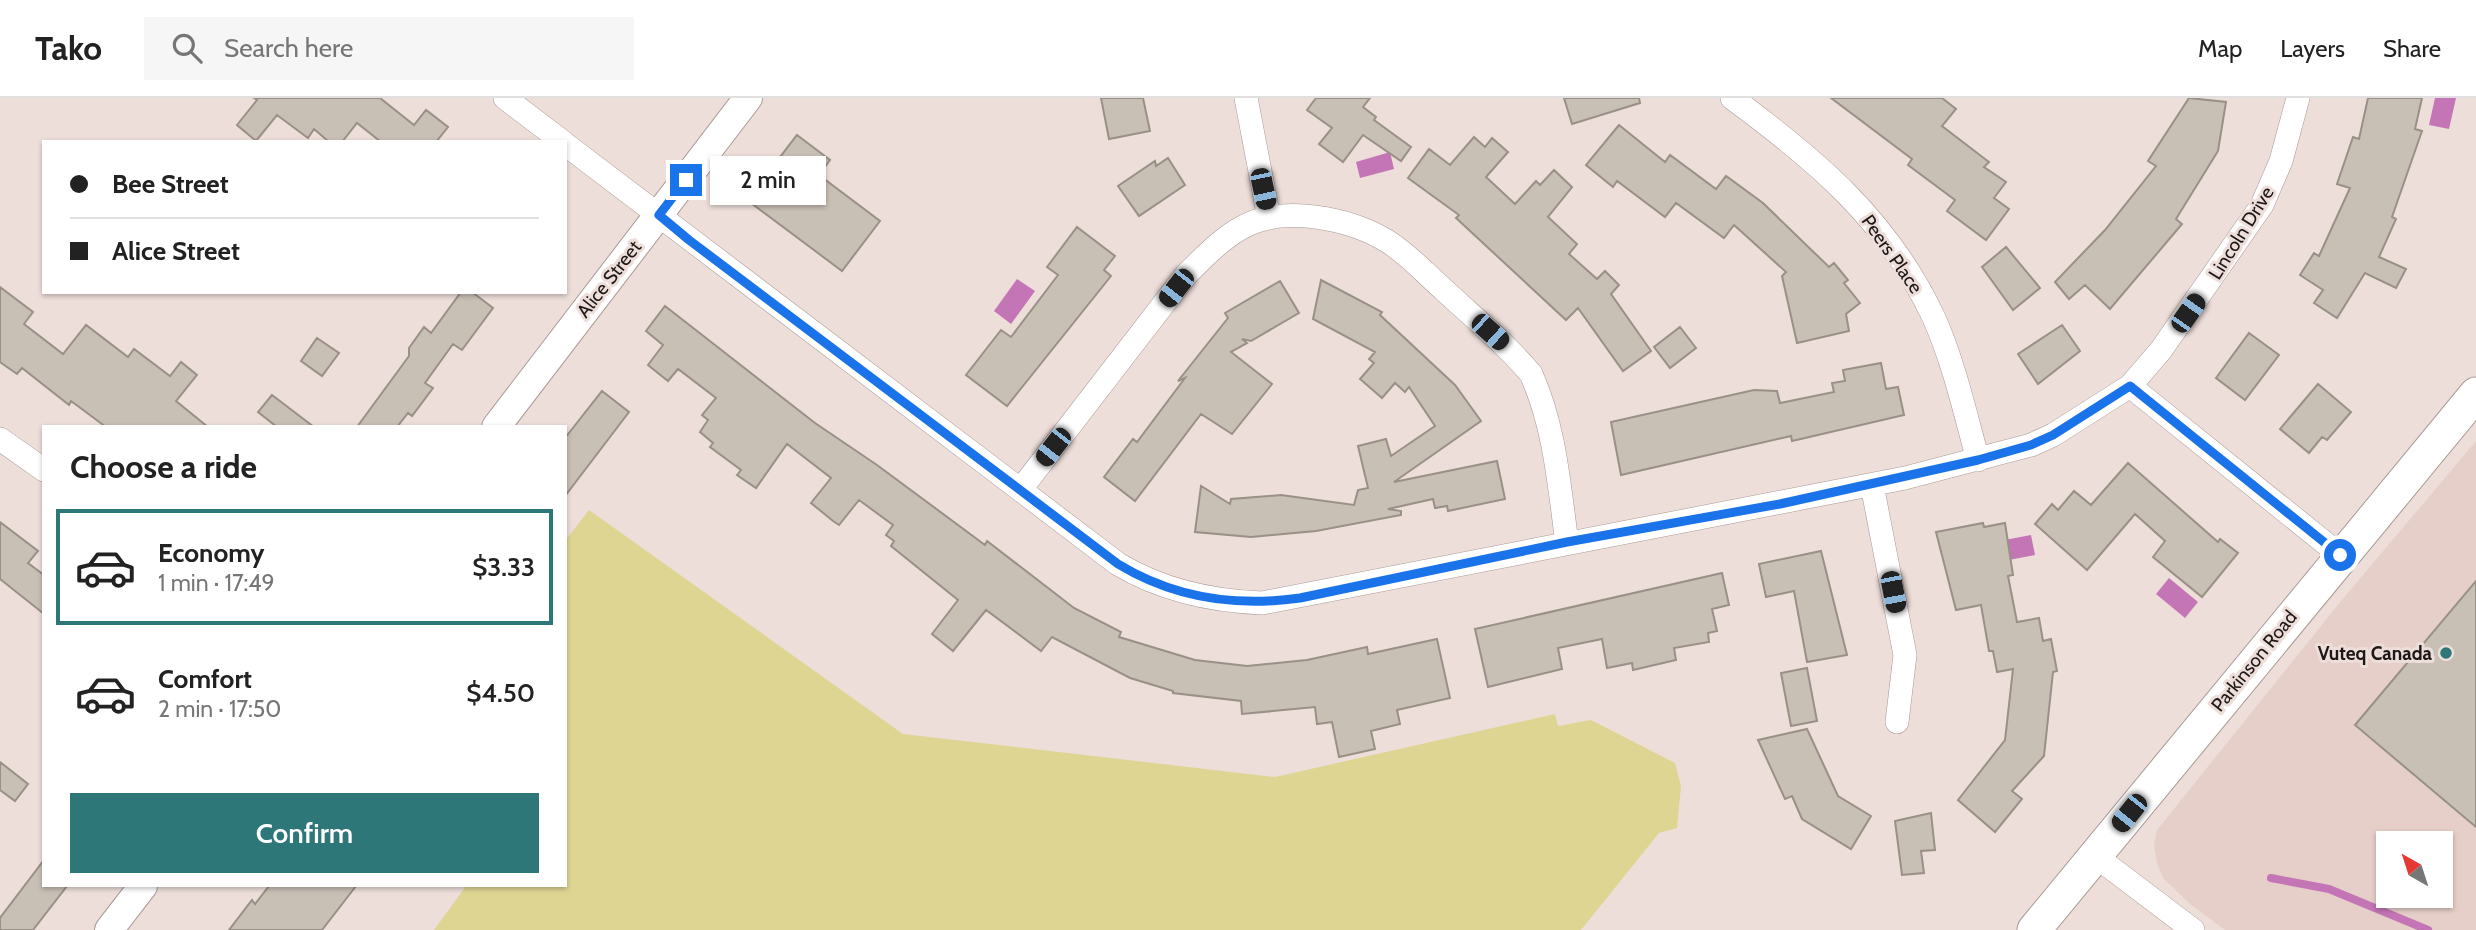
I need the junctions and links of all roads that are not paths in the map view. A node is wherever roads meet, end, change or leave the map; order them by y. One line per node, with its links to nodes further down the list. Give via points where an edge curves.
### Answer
1 (505, 98): 6 (street, Lincoln Drive)
2 (748, 98): 8 (street, Alice Street)
3 (1246, 98): 9 (street)
4 (1731, 98): 14 (street, Peers Place, via 1825,171 1913,279 1950,359)
5 (2298, 98): 10 (street, Lincoln Drive, via 2281,161 2250,225)
6 (560, 140)
7 (567, 145): 8 (street, Lincoln Drive)
8 (659, 215): 12 (street, Alice Street); 17 (street, Lincoln Drive)
9 (1269, 218): 17 (street, via 1243,227 1186,275); 18 (street, via 1340,223 1386,240 1526,367 1543,399 1550,426)
10 (2130, 386): 14 (street, Lincoln Drive, via 2053,435); 19 (street)
11 (2476, 394): 19 (main road, Parkinson Road)
12 (498, 425)
13 (0, 439): 15 (street)
14 (1978, 460): 16 (street, Lincoln Drive)
15 (42, 469)
16 (1872, 485): 18 (street, Lincoln Drive); 20 (street, via 1905,655)
17 (1021, 489): 18 (street, Lincoln Drive, via 1135,575 1214,600 1262,603 1300,598)
18 (1567, 542)
19 (2340, 555): 21 (main road, Parkinson Road)
20 (1897, 722)
21 (2094, 855): 24 (main road, Parkinson Road); 25 (street)
22 (142, 887): 23 (street)
23 (109, 930)
24 (2034, 930)
25 (2193, 930)

